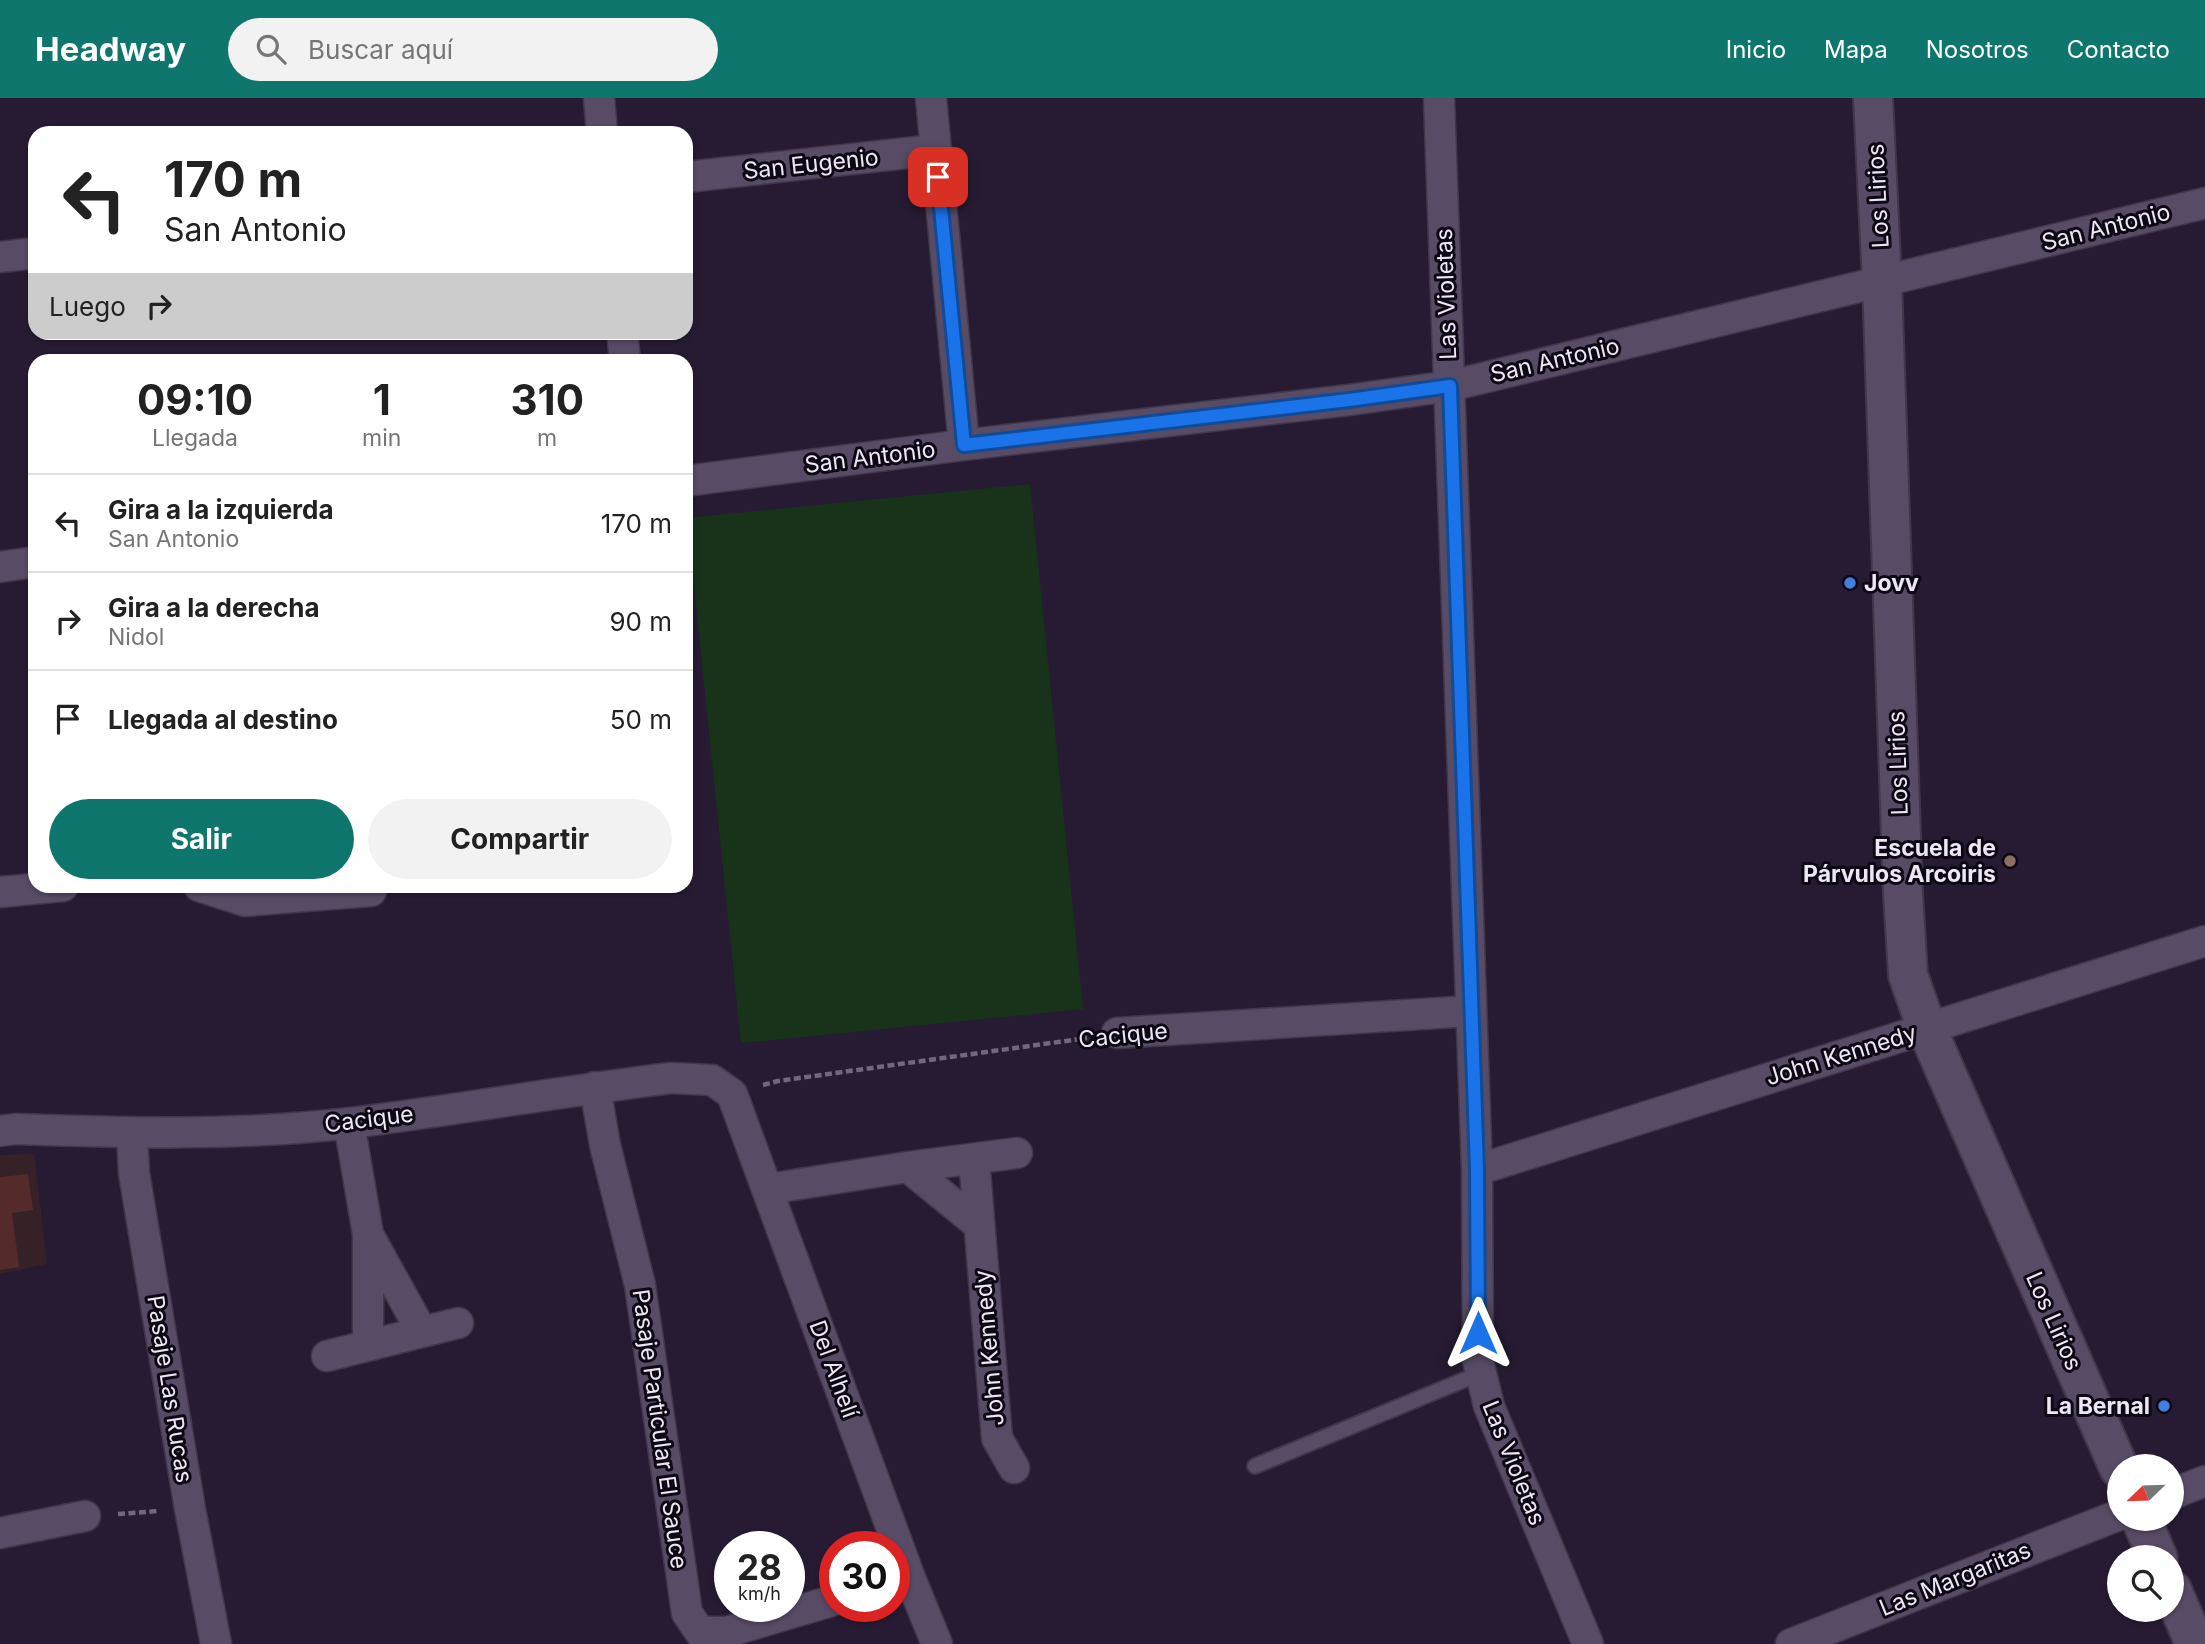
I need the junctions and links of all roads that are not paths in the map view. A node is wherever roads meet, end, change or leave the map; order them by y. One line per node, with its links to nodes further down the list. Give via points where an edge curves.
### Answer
1 (599, 98): 5 (street)
2 (931, 98): 6 (street)
3 (1439, 98): 12 (street, Las Violetas)
4 (1874, 98): 11 (main road, Los Lirios)
5 (601, 126)
6 (935, 150): 7 (street, San Eugenio); 13 (street)
7 (693, 176)
8 (2205, 203): 11 (street, San Antonio)
9 (28, 254): 10 (street)
10 (0, 257)
11 (1882, 282): 12 (street, San Antonio); 23 (main road, Los Lirios, via 1903,894 1909,975)
12 (1450, 386): 13 (street, San Antonio); 22 (street, Las Violetas)
13 (964, 445): 14 (street, San Antonio)
14 (693, 480)
15 (28, 563): 16 (street)
16 (0, 567)
17 (28, 889): 18 (street)
18 (0, 892)
19 (220, 893): 20 (street, via 245,901)
20 (308, 893)
21 (2205, 941): 23 (street, John Kennedy)
22 (1471, 1011): 24 (street, Cacique); 33 (street, Las Violetas)
23 (1927, 1029): 33 (street, John Kennedy); 42 (main road, Los Lirios)
24 (1117, 1033)
25 (595, 1087): 26 (street, Cacique, via 671,1078 712,1080); 27 (street, Cacique); 52 (street, Pasaje Particular El Sauce, via 640,1285 687,1613 700,1632 726,1632)
26 (732, 1094): 34 (street, Del Alhelí)
27 (349, 1123): 29 (street, Cacique); 36 (street)
28 (0, 1131): 29 (street, Cacique)
29 (132, 1134): 54 (street, Pasaje Las Rucas, via 134,1173)
30 (1017, 1153): 31 (street)
31 (974, 1159): 32 (street); 35 (street, John Kennedy)
32 (908, 1167): 34 (street); 35 (street)
33 (1477, 1170): 41 (street, Las Violetas)
34 (768, 1189): 49 (street, Del Alhelí)
35 (979, 1225): 44 (street, John Kennedy, via 997,1438)
36 (368, 1234): 38 (street); 39 (street)
37 (458, 1323): 38 (street)
38 (422, 1332): 39 (street)
39 (368, 1344): 40 (street)
40 (327, 1356)
41 (1481, 1373): 43 (lane); 56 (street, Las Violetas, via 1489,1406)
42 (2113, 1454)
43 (1255, 1466)
44 (1014, 1468)
45 (2205, 1481): 46 (street)
46 (2184, 1489)
47 (85, 1516): 50 (street)
48 (2107, 1519): 57 (street, Las Margaritas)
49 (885, 1531)
50 (0, 1532)
51 (910, 1595): 55 (street, Del Alhelí)
52 (819, 1605)
53 (2184, 1618): 58 (main road)
54 (216, 1644)
55 (937, 1644)
56 (1588, 1644)
57 (1791, 1644)
58 (2195, 1644)

